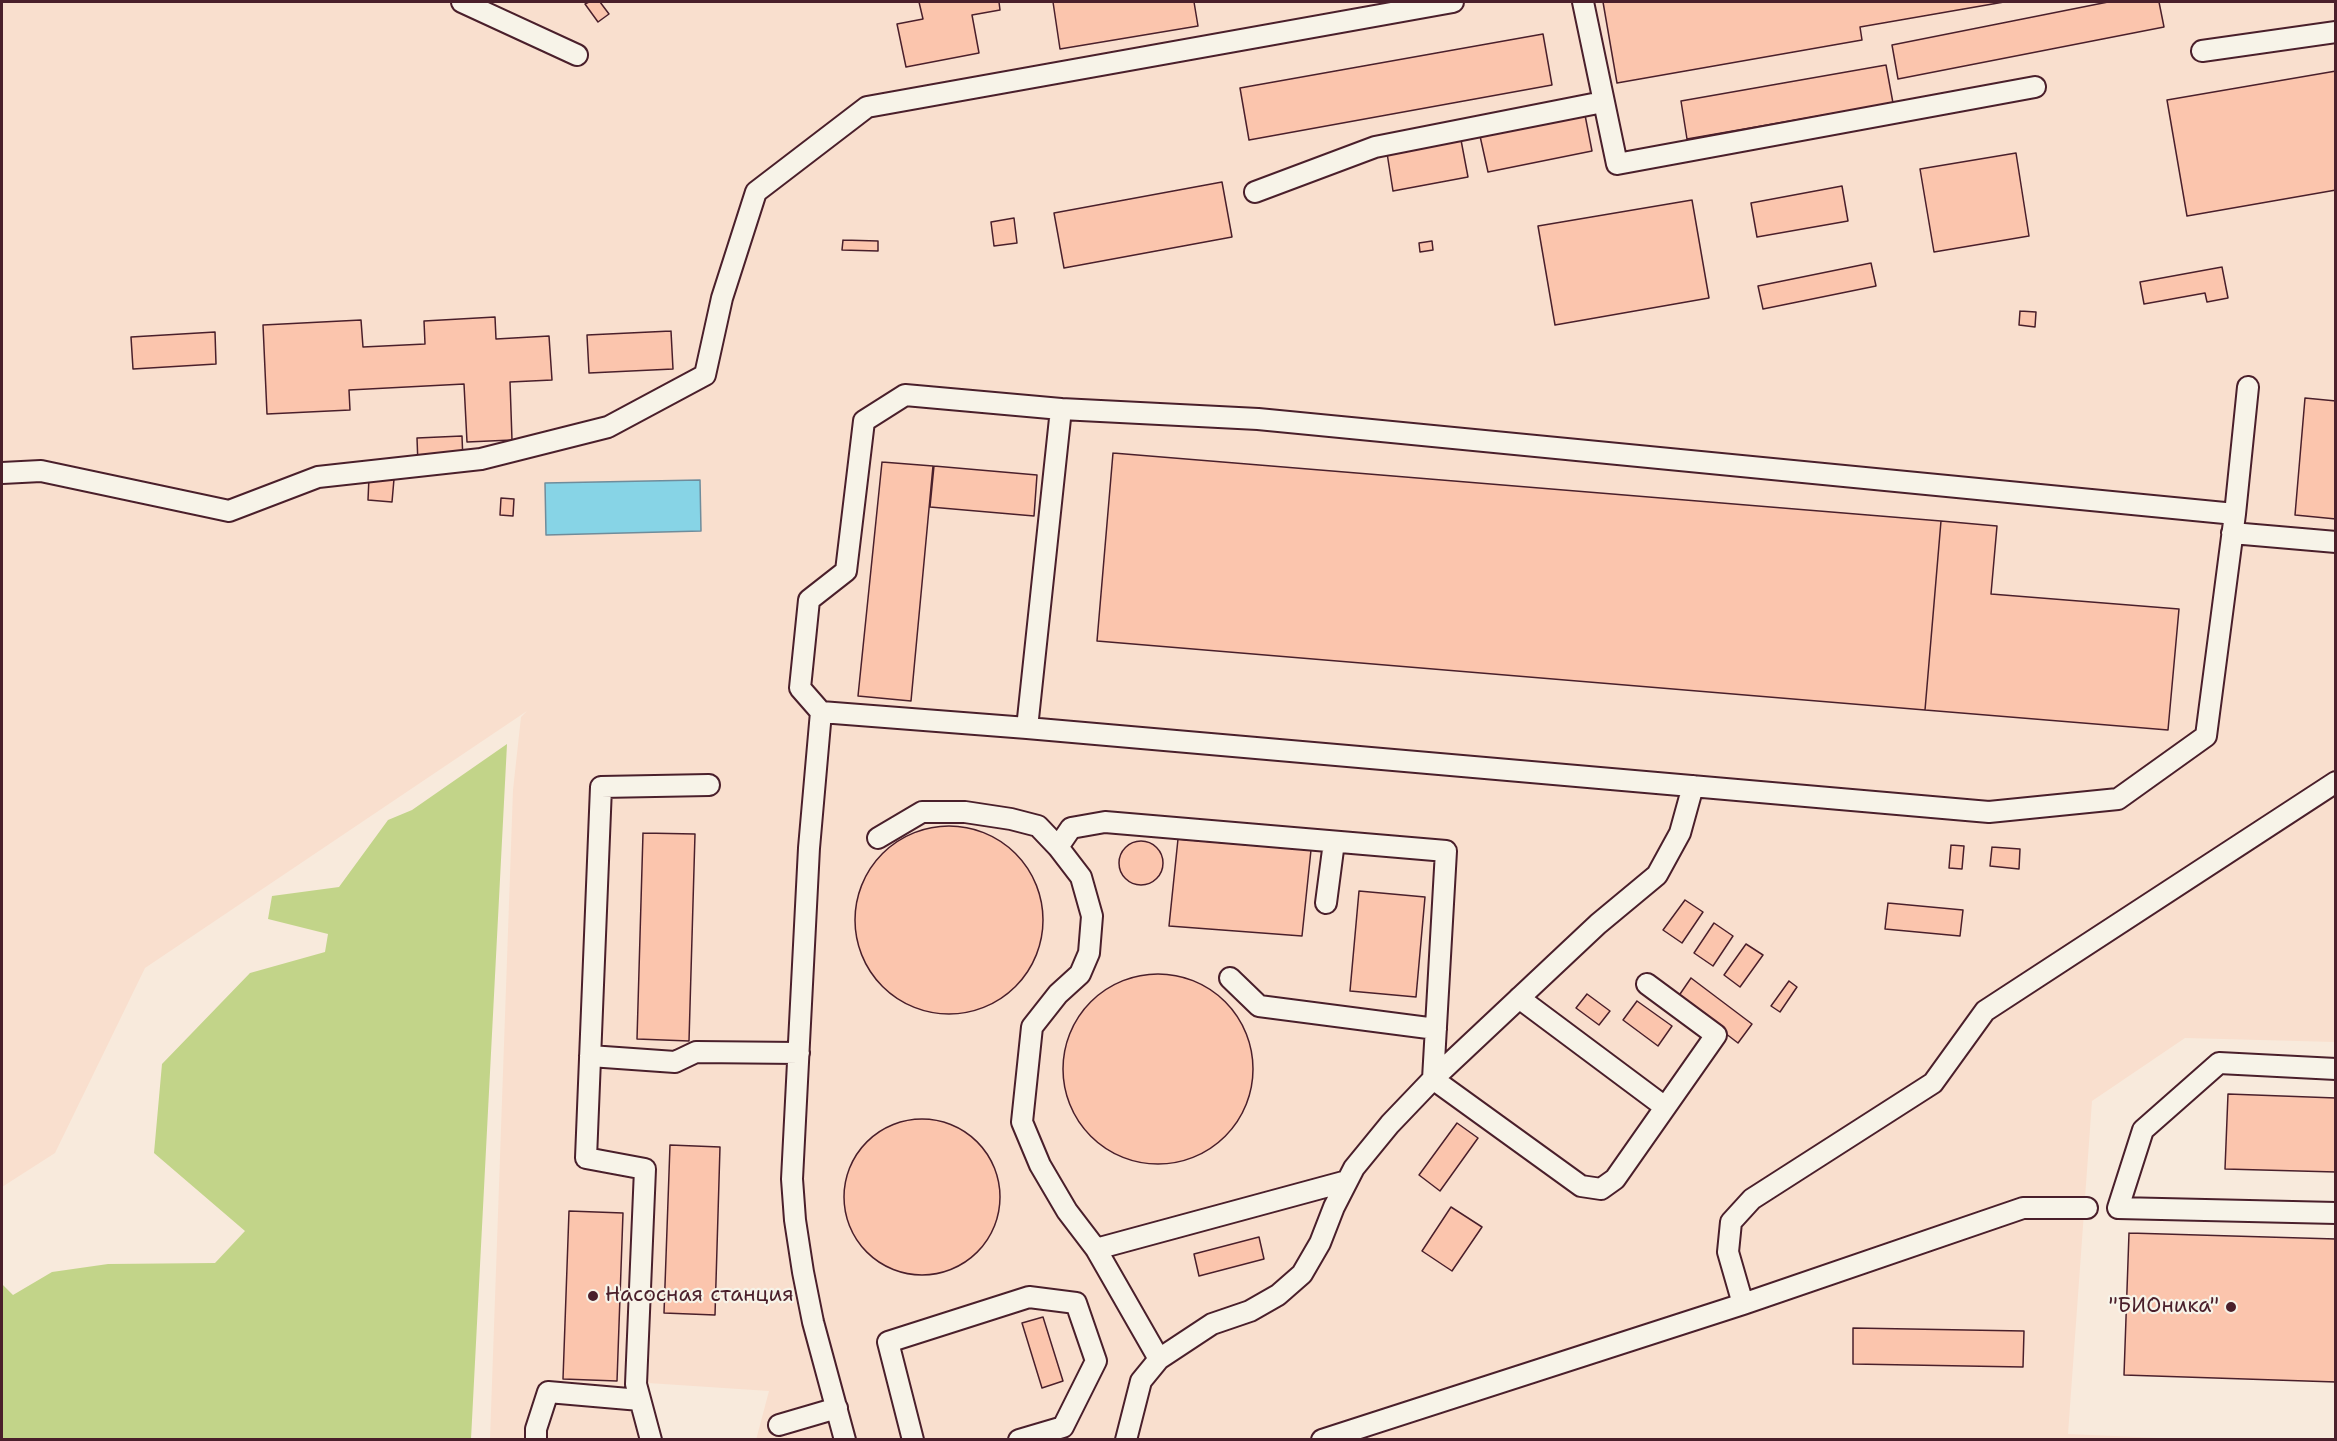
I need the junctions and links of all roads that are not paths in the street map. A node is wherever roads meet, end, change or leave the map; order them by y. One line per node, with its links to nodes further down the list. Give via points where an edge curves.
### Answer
1 (462, 2): 6 (lane)
2 (1453, 2): 12 (lane, via 867,107 756,192 722,298 705,375 608,427 481,459 318,477 230,511 41,471)
3 (1583, 2): 8 (lane)
4 (2336, 32): 5 (lane)
5 (2202, 51)
6 (577, 55)
7 (2035, 87): 8 (lane, via 1617,164)
8 (1603, 102): 9 (lane, via 1375,147)
9 (1255, 192)
10 (2248, 387): 13 (lane)
11 (1061, 409): 13 (lane, via 1258,419); 15 (lane, via 905,395 864,421 846,571 809,600 800,688); 16 (lane)
12 (2, 473)
13 (2233, 524): 14 (lane); 19 (lane, via 2206,736 2118,799 1989,812)
14 (2336, 542)
15 (820, 712): 16 (lane); 28 (lane)
16 (1027, 728): 19 (lane)
17 (2336, 782): 37 (lane, via 1985,1011 1933,1083 1752,1199 1731,1222 1728,1252)
18 (709, 784): 29 (lane, via 601,787)
19 (1693, 786): 26 (lane, via 1680,833 1657,875)
20 (878, 838): 22 (lane, via 922,812 966,813 1038,826)
21 (1334, 842): 22 (lane, via 1105,822 1071,828); 23 (lane); 27 (lane, via 1446,851)
22 (1058, 847): 36 (lane, via 1081,877 1092,916 1089,953 1080,974 1032,1027 1022,1122 1040,1165 1067,1211)
23 (1326, 903)
24 (1230, 978): 27 (lane, via 1260,1006)
25 (1647, 984): 32 (lane, via 1716,1035)
26 (1519, 998): 31 (lane); 32 (lane)
27 (1436, 1029): 31 (lane)
28 (799, 1053): 29 (lane, via 696,1052 675,1062); 40 (lane, via 792,1179 795,1220 813,1322)
29 (590, 1056): 39 (lane, via 585,1158 645,1169 636,1384)
30 (2336, 1068): 35 (lane, via 2219,1063 2143,1130 2118,1208)
31 (1433, 1079): 32 (lane, via 1581,1186 1601,1189 1615,1179); 33 (lane, via 1390,1124)
32 (1665, 1107)
33 (1347, 1181): 36 (lane); 38 (lane, via 1302,1274 1278,1295 1250,1311 1212,1324)
34 (2087, 1208): 37 (lane, via 2023,1208)
35 (2336, 1213)
36 (1096, 1249): 38 (lane)
37 (1743, 1304): 43 (lane)
38 (1159, 1359): 41 (lane, via 1141,1381)
39 (640, 1400): 44 (lane, via 549,1392); 45 (lane)
40 (837, 1408): 42 (lane); 46 (lane)
41 (1132, 1412): 49 (lane); 50 (lane)
42 (779, 1425)
43 (1367, 1433): 51 (lane)
44 (536, 1440)
45 (651, 1440)
46 (845, 1440)
47 (912, 1440): 48 (lane, via 888,1342 1029,1297 1076,1303 1096,1361 1063,1427)
48 (1019, 1440)
49 (1126, 1440)
50 (1142, 1440)
51 (1322, 1440)

